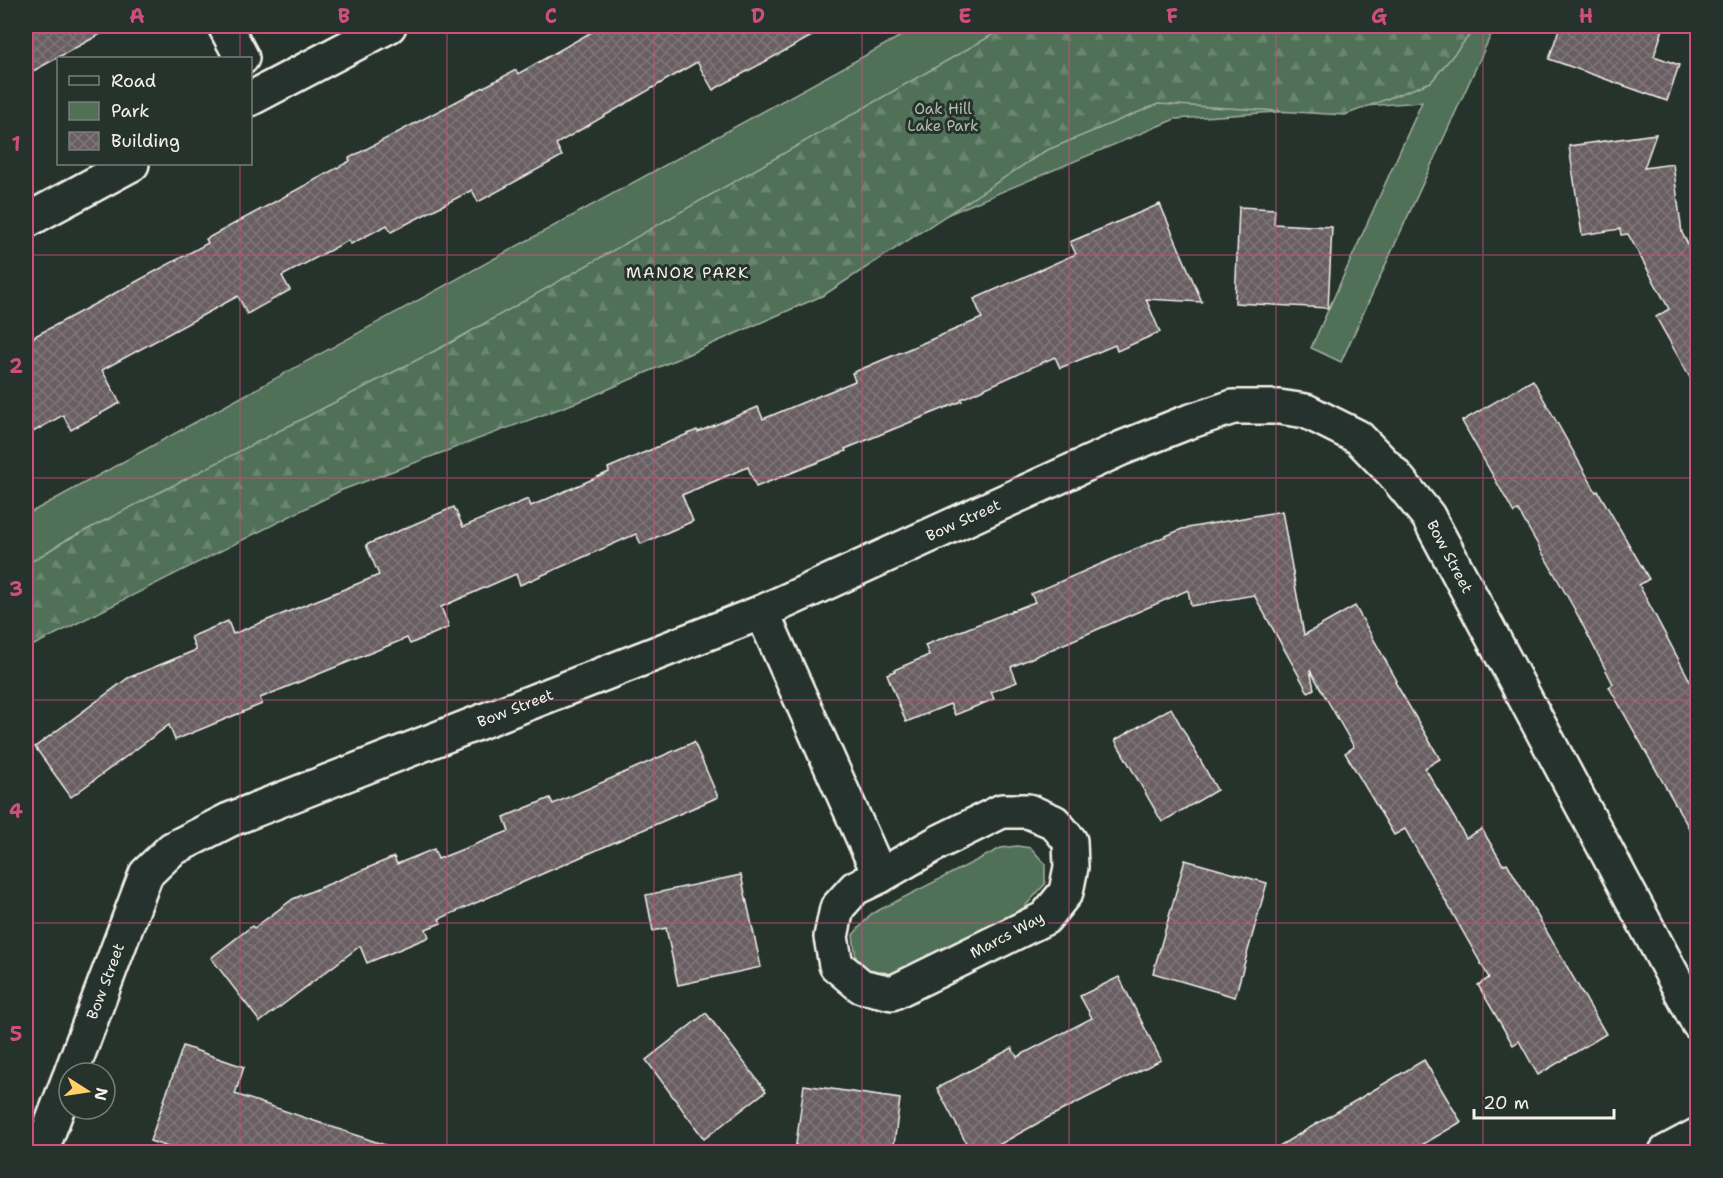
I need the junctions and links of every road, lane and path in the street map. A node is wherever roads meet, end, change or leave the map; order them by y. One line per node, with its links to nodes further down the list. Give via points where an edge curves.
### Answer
1 (225, 26): 3 (street)
2 (389, 26): 4 (street)
3 (242, 57)
4 (254, 89)
5 (130, 165): 6 (street)
6 (26, 221)
7 (762, 612): 8 (street); 9 (street, Bow Street, via 1185,423 1233,407 1306,411 1358,437 1428,516); 10 (street, Bow Street, via 229,820 172,849 146,874)
8 (880, 876): 8 (street, Marcs Way, via 855,888 837,908 831,937 836,965 861,986 892,993 1046,918 1066,891 1071,867 1070,842 1054,822 1028,811 1002,811)
9 (1698, 1023)
10 (76, 1061)
11 (57, 1110): 13 (street)
12 (1698, 1135): 14 (street)
13 (41, 1152)
14 (1666, 1152)

